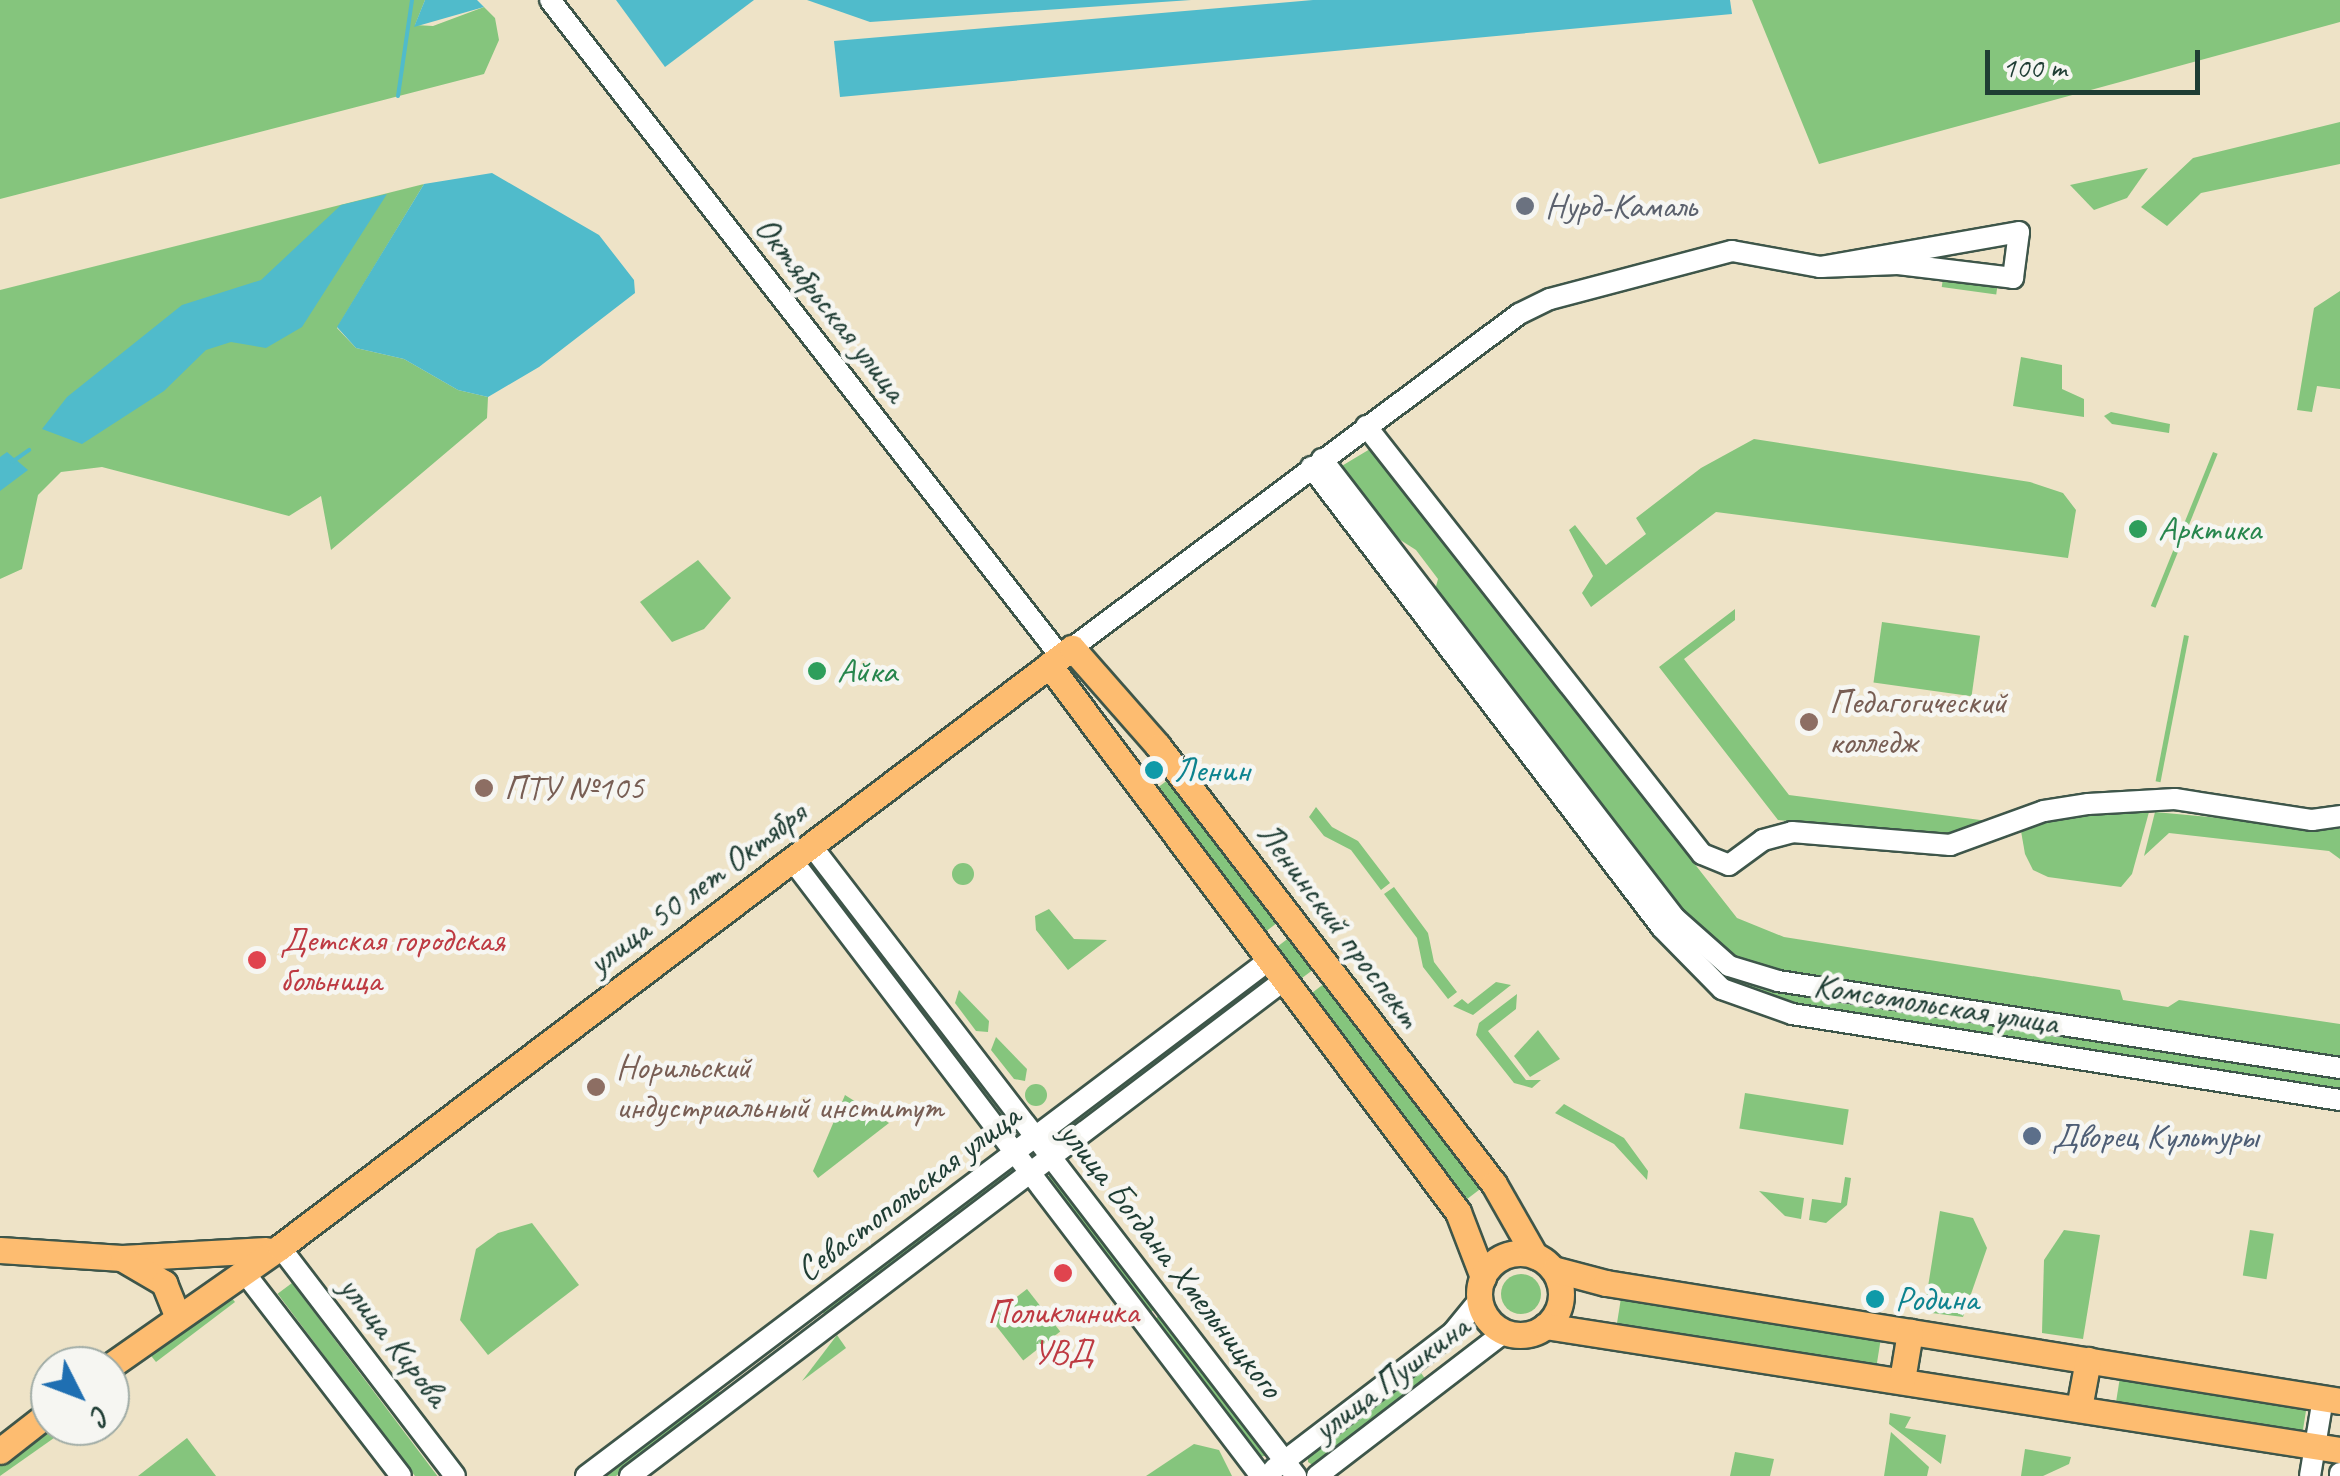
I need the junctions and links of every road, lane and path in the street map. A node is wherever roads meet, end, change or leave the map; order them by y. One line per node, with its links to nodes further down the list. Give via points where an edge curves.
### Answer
1 (550, 0): 5 (street, Октябрьская улица)
2 (1820, 267): 2 (street, via 1898,264 2013,278 2019,232); 3 (street, улица 50 лет Октября, via 1732,251 1550,299 1518,314)
3 (1366, 426): 4 (street, улица 50 лет Октября); 6 (street, via 1702,854 1729,865 1763,840 1792,832 1950,845 2044,811 2088,804 2175,798 2312,820)
4 (1316, 463): 5 (street, улица 50 лет Октября); 7 (street, Комсомольская улица)
5 (1060, 657): 8 (main road, улица 50 лет Октября); 9 (main road); 19 (main road, Ленинский проспект, via 1158,746 1494,1184)
6 (2340, 816)
7 (1600, 834): 10 (street, Комсомольская улица, via 1688,933 1729,966 1753,975); 11 (street, Комсомольская улица, via 1690,961 1722,988 1762,1007)
8 (801, 853): 12 (street, улица Богдана Хмельницкого); 13 (street, улица Богдана Хмельницкого); 16 (main road, улица 50 лет Октября)
9 (1276, 971): 12 (street, Севастопольская улица); 14 (street, Севастопольская улица); 21 (main road, via 1458,1212)
10 (2340, 1068)
11 (2340, 1100)
12 (1036, 1137): 13 (street, Севастопольская улица); 14 (street, улица Богдана Хмельницкого)
13 (1014, 1153): 15 (street, улица Богдана Хмельницкого); 22 (street, Севастопольская улица)
14 (1051, 1157): 15 (street, Севастопольская улица); 38 (street, улица Богдана Хмельницкого)
15 (1030, 1173): 25 (street, Севастопольская улица); 43 (street, улица Богдана Хмельницкого)
16 (280, 1247): 18 (main road, via 240,1256); 20 (main road, улица 50 лет Октября); 40 (street, улица Кирова)
17 (0, 1250): 18 (main road)
18 (122, 1258): 23 (main road, via 164,1284)
19 (1544, 1262): 21 (main road, via 1505,1256); 24 (main road, via 1561,1300); 27 (main road, via 1606,1284)
20 (244, 1272): 23 (main road, улица 50 лет Октября); 39 (street)
21 (1481, 1288): 26 (main road, via 1488,1319); 38 (street, улица Пушкина, via 1452,1332)
22 (808, 1309): 25 (street); 30 (street, Севастопольская улица)
23 (178, 1318): 28 (main road, улица 50 лет Октября)
24 (1546, 1326): 26 (main road, via 1526,1334); 31 (main road)
25 (823, 1330): 32 (street, Севастопольская улица)
26 (1505, 1332): 44 (street, улица Пушкина)
27 (1910, 1332): 29 (main road); 31 (main road)
28 (130, 1352)
29 (2088, 1360): 33 (main road); 34 (main road)
30 (716, 1378): 32 (street); 41 (street, Севастопольская улица)
31 (1902, 1380): 34 (main road)
32 (732, 1398): 42 (street, Севастопольская улица)
33 (2331, 1399): 36 (street)
34 (2079, 1408): 36 (main road)
35 (30, 1427): 37 (main road)
36 (2328, 1448): 45 (street)
37 (0, 1450)
38 (1291, 1468): 43 (street, улица Пушкина)
39 (401, 1476)
40 (455, 1476)
41 (586, 1476)
42 (630, 1476)
43 (1263, 1476)
44 (1316, 1476)
45 (2310, 1476)

